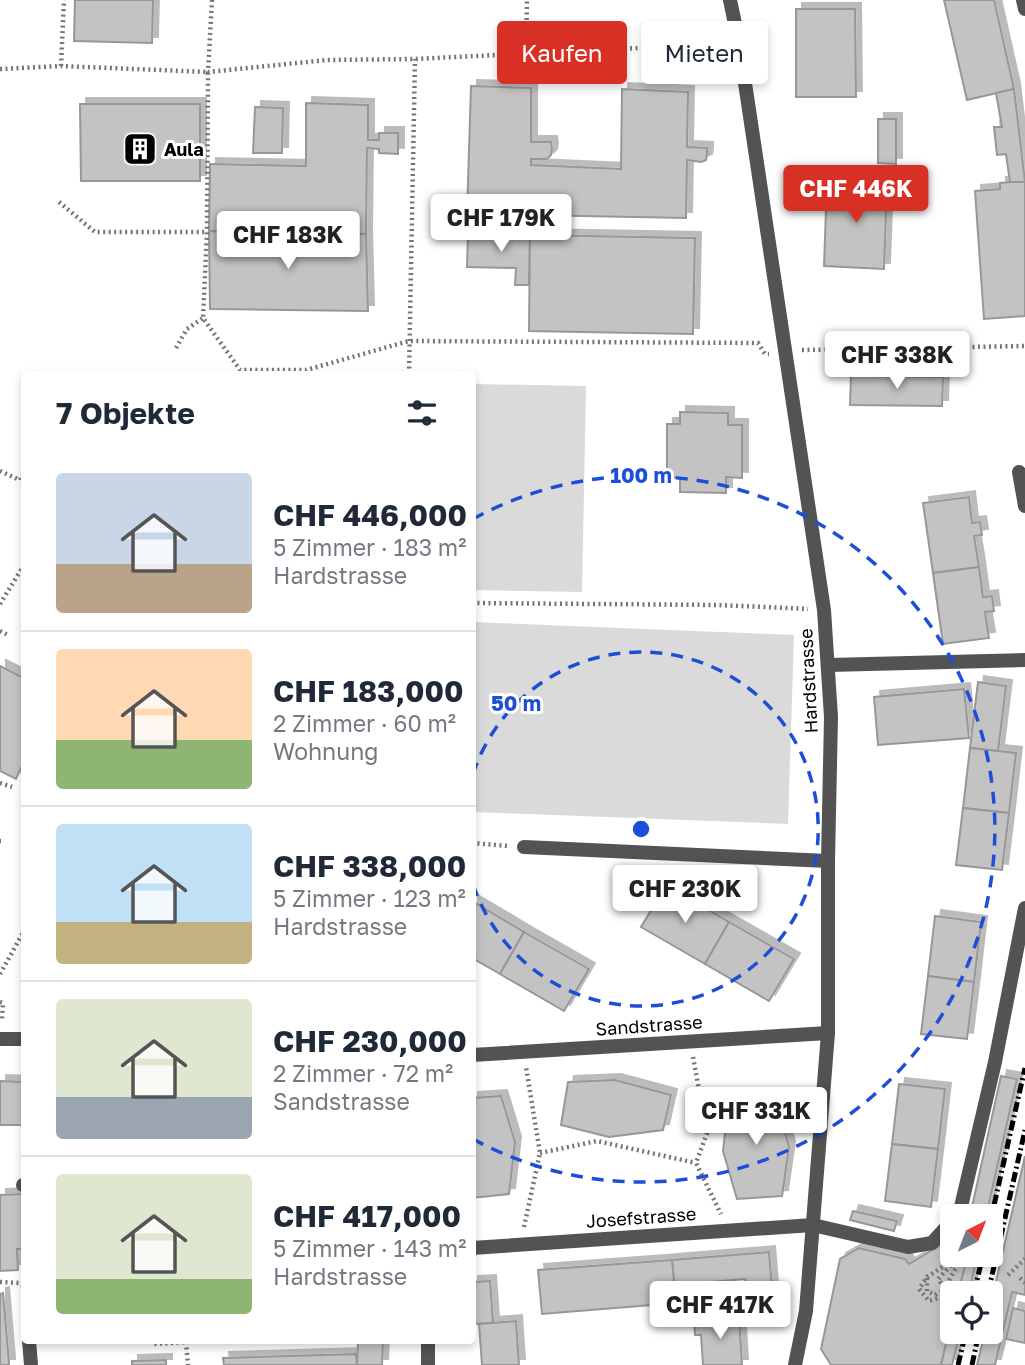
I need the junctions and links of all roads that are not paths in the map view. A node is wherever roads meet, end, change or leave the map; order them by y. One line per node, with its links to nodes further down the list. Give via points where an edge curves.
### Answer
1 (730, 0): 7 (street, Hardstrasse)
2 (1023, 0): 3 (street)
3 (1025, 9)
4 (1020, 472): 5 (street)
5 (1025, 506)
6 (1025, 660): 7 (street)
7 (829, 665): 9 (street, Hardstrasse)
8 (524, 846): 9 (street)
9 (828, 861): 11 (street, Hardstrasse)
10 (1025, 908): 15 (street)
11 (828, 1033): 14 (street, Sandstrasse); 16 (street, Hardstrasse)
12 (0, 1039): 13 (street)
13 (21, 1039)
14 (476, 1055)
15 (963, 1204)
16 (813, 1225): 17 (street, Josefstrasse, via 908,1247 932,1243); 18 (street, Josefstrasse); 23 (street, Hardstrasse, via 806,1311)
17 (940, 1234)
18 (476, 1248)
19 (29, 1344): 21 (street)
20 (428, 1344): 22 (street)
21 (31, 1365)
22 (428, 1365)
23 (795, 1365)

